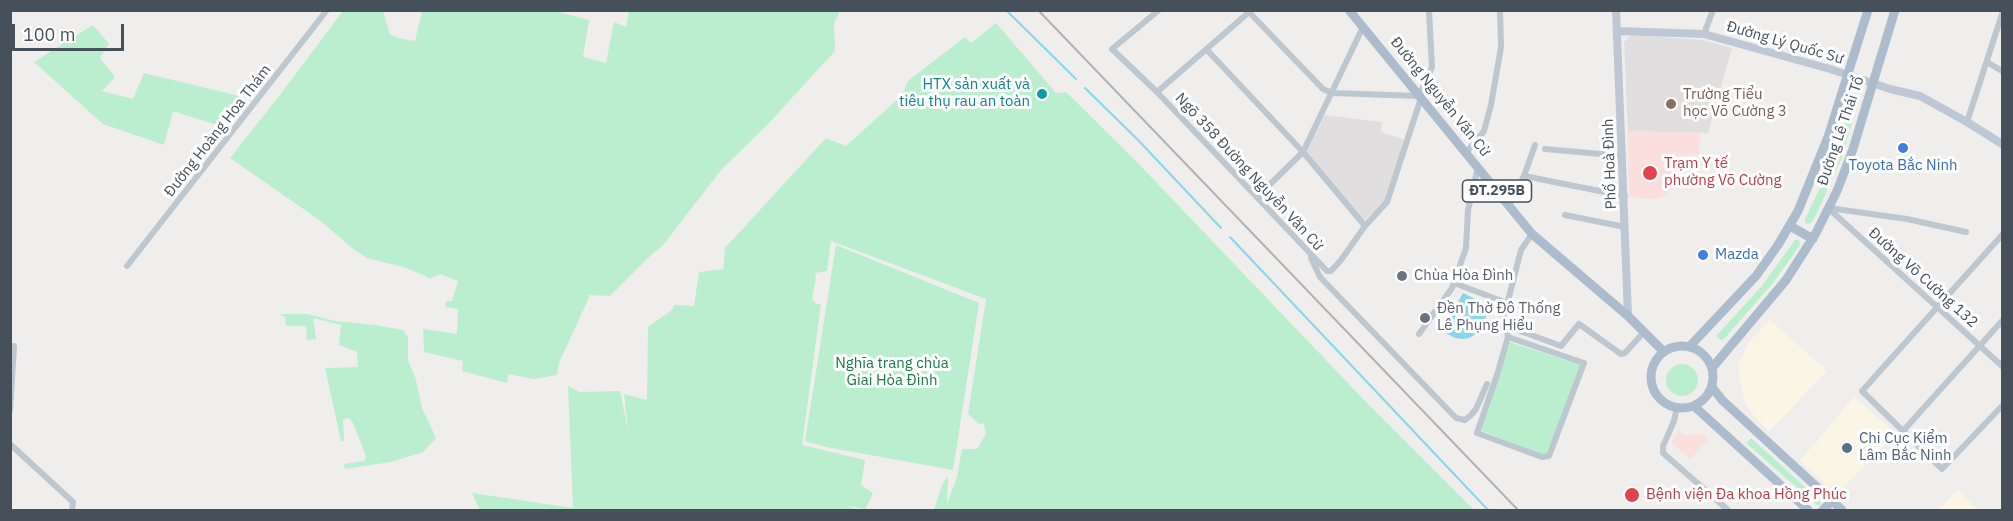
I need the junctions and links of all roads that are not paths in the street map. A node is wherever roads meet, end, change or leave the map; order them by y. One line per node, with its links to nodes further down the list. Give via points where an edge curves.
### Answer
1 (327, 10): 45 (street, Đường Hoàng Hoa Thám)
2 (1159, 10): 20 (street, Ngõ 358 Đường Nguyễn Văn Cừ, via 1112,49)
3 (1349, 10): 12 (main road, Đường Nguyễn Văn Cừ / ĐT.295B)
4 (1429, 10): 22 (street, Ngõ 358 Đường Nguyễn Văn Cừ, via 1432,67)
5 (1500, 10): 28 (street, via 1501,47 1491,105 1484,131)
6 (1616, 10): 13 (street, Phố Hoà Đình)
7 (1713, 10): 14 (street)
8 (1868, 10): 18 (main road, Đường Lê Thái Tổ)
9 (1895, 10): 19 (main road, Đường Lê Thái Tổ)
10 (1248, 12): 15 (street); 21 (street, via 1323,89)
11 (2002, 14): 16 (street)
12 (1363, 27): 21 (street); 22 (main road, Đường Nguyễn Văn Cừ / ĐT.295B)
13 (1617, 31): 14 (street, Đường Lý Quốc Sư); 29 (street, Phố Hoà Đình)
14 (1704, 34): 18 (street, Đường Lý Quốc Sư)
15 (1207, 50): 20 (street); 27 (street)
16 (1987, 62): 17 (street); 23 (street)
17 (2002, 71)
18 (1848, 75): 19 (street, Đường Lý Quốc Sư); 38 (main road, Đường Lê Thái Tổ, via 1822,154)
19 (1874, 83): 23 (street, Đường Lý Quốc Sư, via 1920,96); 35 (main road, Đường Lê Thái Tổ, via 1853,149)
20 (1157, 92): 33 (street, Ngõ 358 Đường Nguyễn Văn Cừ)
21 (1332, 93): 22 (street); 27 (street)
22 (1420, 97): 28 (main road, Đường Nguyễn Văn Cừ / ĐT.295B); 37 (street, Ngõ 358 Đường Nguyễn Văn Cừ, via 1387,202)
23 (1968, 122): 24 (street, Đường Lý Quốc Sư)
24 (2002, 144)
25 (1534, 145): 31 (street)
26 (1545, 149): 29 (street)
27 (1303, 152): 33 (street); 37 (street)
28 (1466, 153): 30 (main road, Đường Nguyễn Văn Cừ / ĐT.295B)
29 (1623, 156): 32 (street, Phố Hoà Đình)
30 (1478, 167): 34 (main road, Đường Nguyễn Văn Cừ / ĐT.295B); 46 (street, via 1468,210 1466,248)
31 (1524, 176): 32 (street); 34 (street)
32 (1625, 196): 39 (street, Phố Hoà Đình)
33 (1257, 197): 44 (street, Ngõ 358 Đường Nguyễn Văn Cừ)
34 (1509, 205): 41 (main road, Đường Nguyễn Văn Cừ / ĐT.295B)
35 (1828, 208): 40 (street); 43 (main road, Đường Lê Thái Tổ); 48 (street, Đường Võ Cường 132)
36 (1564, 214): 39 (street)
37 (1365, 226): 44 (street, Ngõ 358 Đường Nguyễn Văn Cừ, via 1331,271)
38 (1790, 226): 43 (main road); 56 (main road, Đường Lê Thái Tổ, via 1756,276)
39 (1625, 227): 49 (street, Phố Hoà Đình)
40 (1966, 232)
41 (1533, 234): 47 (street, via 1521,250); 49 (main road, Đường Nguyễn Văn Cừ / ĐT.295B)
42 (2002, 235): 48 (street)
43 (1813, 239): 60 (main road, Đường Lê Thái Tổ, via 1786,280)
44 (1309, 253): 61 (street, via 1320,277 1456,418 1465,420 1471,415)
45 (127, 266)
46 (1454, 283): 47 (street); 53 (street)
47 (1507, 303): 51 (street)
48 (1936, 308): 57 (street, Đường Võ Cường 132); 67 (street, via 1862,391)
49 (1628, 316): 52 (main road, Đường Nguyễn Văn Cừ / ĐT.295B)
50 (2002, 321): 57 (street)
51 (1502, 324): 52 (street, via 1561,346 1579,324 1621,354); 54 (street)
52 (1644, 332): 58 (main road, Đường Nguyễn Văn Cừ / ĐT.295B)
53 (1419, 334)
54 (1508, 337): 54 (street, via 1477,433 1542,457 1549,456 1584,363)
55 (12, 346): 66 (street)
56 (1690, 346): 58 (main road); 60 (main road, via 1704,355)
57 (1980, 346): 59 (street, Đường Võ Cường 132); 67 (street)
58 (1664, 352): 65 (main road, via 1653,368 1652,385 1661,400)
59 (2002, 366)
60 (1712, 368): 62 (main road)
61 (1487, 384)
62 (1712, 387): 63 (main road); 69 (main road)
63 (1694, 405): 65 (main road); 72 (main road)
64 (2002, 406): 67 (street, via 1942,469)
65 (1677, 407): 71 (street, via 1663,453)
66 (10, 410)
67 (1903, 431)
68 (10, 444): 70 (street, via 73,502)
69 (1832, 501): 73 (main road); 74 (main road)
70 (72, 510)
71 (1728, 510)
72 (1808, 510)
73 (1822, 510)
74 (1842, 510)

